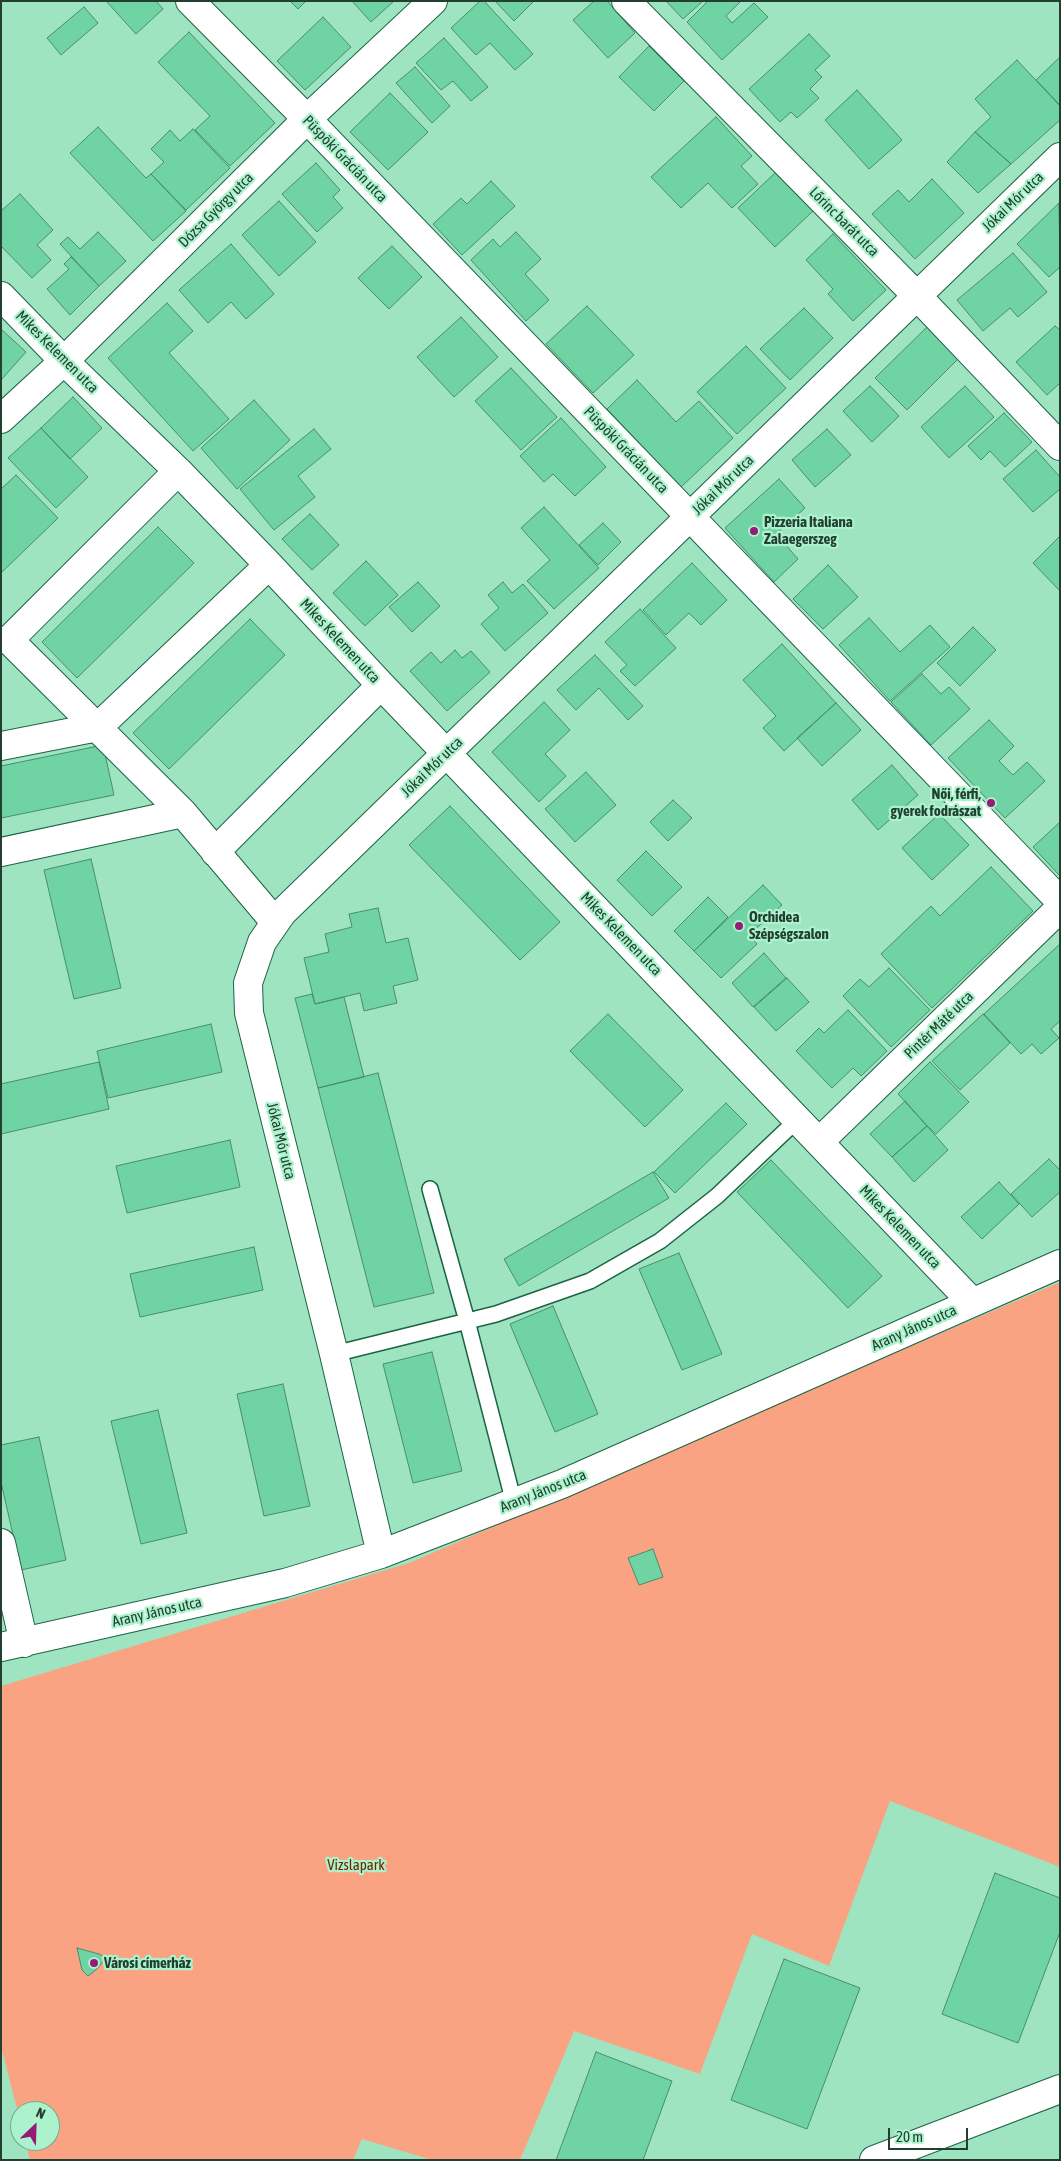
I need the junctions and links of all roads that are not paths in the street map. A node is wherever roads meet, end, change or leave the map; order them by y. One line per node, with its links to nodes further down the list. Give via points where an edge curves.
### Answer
1 (190, 1): 4 (street, Püspöki Grácián utca)
2 (433, 1): 4 (street, Dózsa György utca)
3 (626, 1): 7 (street, Lőrinc barát utca)
4 (307, 119): 8 (street, Dózsa György utca); 12 (street, Püspöki Grácián utca)
5 (1060, 157): 7 (street, Jókai Mór utca)
6 (1, 296): 8 (street, Mikes Kelemen utca)
7 (917, 296): 10 (street, Lőrinc barát utca); 12 (street, Jókai Mór utca)
8 (64, 361): 9 (street, Dózsa György utca); 11 (street, Mikes Kelemen utca)
9 (1, 420)
10 (1060, 446)
11 (178, 470): 13 (street, Mikes Kelemen utca); 15 (street, via 9,640)
12 (690, 517): 17 (street, Jókai Mór utca); 21 (street, Püspöki Grácián utca)
13 (269, 565): 14 (street, Mikes Kelemen utca); 15 (street)
14 (381, 685): 17 (street, Mikes Kelemen utca); 20 (street)
15 (98, 727): 16 (street); 18 (street)
16 (1, 746)
17 (448, 752): 23 (street, Jókai Mór utca); 24 (street, Mikes Kelemen utca)
18 (183, 813): 19 (street); 20 (street)
19 (1, 852)
20 (215, 852): 23 (street)
21 (1060, 902)
22 (1060, 908): 25 (street, Pintér Máté utca)
23 (275, 922): 30 (street, Jókai Mór utca, via 262,942 248,983 249,1013)
24 (798, 1119): 25 (street, Mikes Kelemen utca); 29 (lane, via 717,1196 660,1241 590,1281)
25 (819, 1142): 28 (street, Mikes Kelemen utca)
26 (430, 1189): 29 (lane)
27 (1060, 1264): 28 (street, Arany János utca)
28 (972, 1302): 31 (street, Arany János utca)
29 (467, 1321): 30 (lane); 31 (lane)
30 (334, 1354): 33 (street, Jókai Mór utca)
31 (514, 1503): 33 (street, Arany János utca)
32 (1, 1543): 34 (street)
33 (381, 1554): 34 (street, Arany János utca, via 285,1583)
34 (12, 1645)
35 (1060, 2089): 36 (street)
36 (874, 2160)

